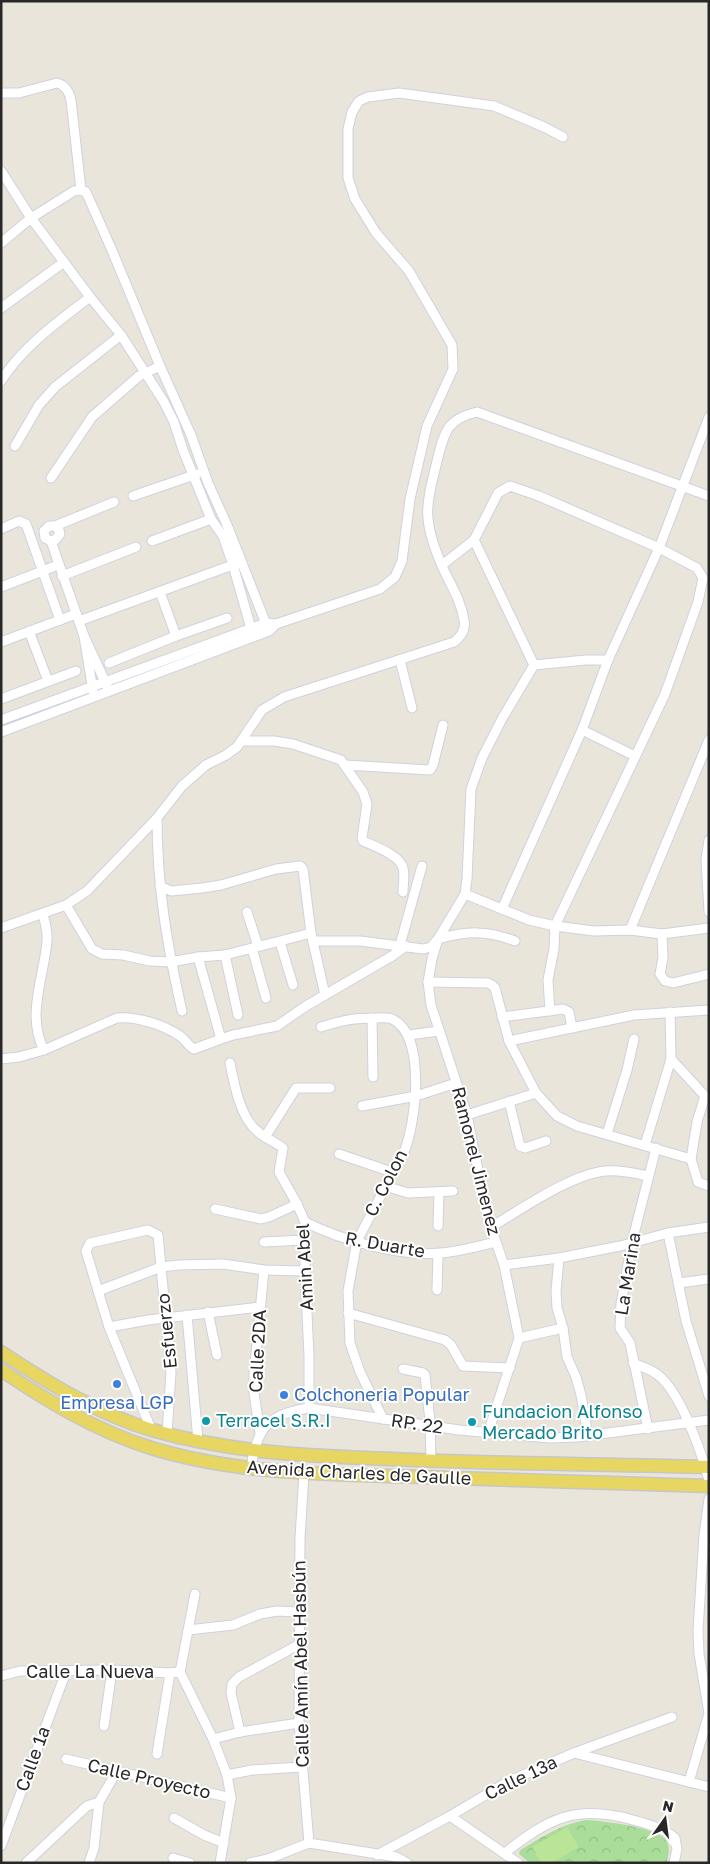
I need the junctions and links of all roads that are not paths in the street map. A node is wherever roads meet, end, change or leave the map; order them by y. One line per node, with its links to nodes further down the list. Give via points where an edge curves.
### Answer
1 (1, 93): 5 (street, via 19,93 57,83 68,90)
2 (564, 137): 40 (street, via 494,106 399,93 368,96 359,101 352,112 348,129 348,178 355,199 376,233 414,279 452,345 453,368 427,426 410,499 402,561 395,576 380,589)
3 (1, 171): 4 (street)
4 (4, 181): 6 (street)
5 (81, 190): 6 (street, via 74,190); 12 (street, via 86,192 96,214)
6 (31, 218): 7 (street); 8 (street)
7 (1, 242)
8 (64, 262): 9 (street); 10 (street)
9 (90, 297): 11 (street); 14 (street, via 22,354)
10 (1, 308)
11 (121, 335): 13 (street); 16 (street, via 55,387 39,405)
12 (160, 366): 13 (street); 17 (street, via 192,436)
13 (146, 373): 18 (street, via 174,422); 19 (street, via 92,417)
14 (1, 381)
15 (709, 417): 20 (street)
16 (15, 446)
17 (204, 472): 18 (street); 30 (street)
18 (193, 475): 21 (street); 24 (street)
19 (51, 478)
20 (682, 485): 22 (street); 29 (street); 32 (street, via 477,412 464,415 453,420 444,434 432,483 428,518)
21 (134, 496)
22 (709, 496)
23 (114, 502): 31 (street, via 49,526 44,531 45,538 51,541)
24 (211, 519): 27 (street); 30 (street)
25 (1, 529): 33 (street, via 19,521 26,524)
26 (474, 540): 29 (street, via 498,492 510,486); 32 (street); 49 (street)
27 (152, 541)
28 (136, 548): 34 (street)
29 (659, 548): 47 (street); 64 (street, via 697,568 703,578 675,668)
30 (237, 564): 36 (street); 40 (street); 42 (street)
31 (58, 565): 33 (street); 34 (street)
32 (442, 565): 46 (street, via 457,596 464,630 454,642)
33 (43, 571): 35 (street); 39 (street)
34 (62, 576): 37 (street)
35 (1, 587)
36 (160, 592): 37 (street); 44 (street)
37 (78, 618): 39 (street); 43 (street)
38 (227, 618): 44 (street)
39 (60, 620): 41 (street)
40 (267, 627): 42 (street)
41 (29, 631): 45 (street); 51 (street)
42 (253, 632): 52 (street); 54 (street)
43 (84, 636): 52 (street); 53 (street)
44 (176, 636): 48 (street)
45 (1, 642)
46 (400, 660): 57 (street); 62 (street, via 270,704 262,710)
47 (608, 660): 49 (street); 60 (street)
48 (108, 663)
49 (534, 665): 71 (street, via 482,758 471,789)
50 (76, 671): 51 (street)
51 (48, 681): 56 (street)
52 (106, 681): 53 (street); 54 (street)
53 (92, 686): 55 (street); 58 (street)
54 (109, 691): 55 (street)
55 (95, 696): 61 (street)
56 (1, 699)
57 (412, 708)
58 (1, 720)
59 (443, 725): 65 (street, via 430,770)
60 (582, 730): 64 (street); 73 (street)
61 (1, 732)
62 (241, 741): 65 (street, via 293,744); 66 (street, via 226,755 194,774)
63 (708, 744): 80 (street)
64 (635, 756): 77 (street)
65 (345, 764): 70 (street, via 367,804 363,842 399,860 403,867)
66 (157, 818): 69 (street); 72 (street, via 87,892)
67 (709, 840): 75 (street, via 706,860)
68 (422, 866): 86 (street)
69 (160, 886): 82 (street, via 171,891 202,888 300,866); 90 (street)
70 (403, 892)
71 (465, 894): 73 (street); 83 (street, Ramonel Jimenez)
72 (66, 905): 76 (street); 90 (street, via 92,949 98,953)
73 (502, 909): 77 (street)
74 (247, 912): 87 (street)
75 (709, 912)
76 (43, 914): 78 (street); 110 (street, via 47,940 36,1002 37,1026)
77 (555, 926): 80 (street, via 594,931); 98 (street, via 548,980)
78 (1, 928)
79 (709, 928): 81 (street)
80 (630, 930): 81 (street)
81 (662, 934): 91 (street, via 660,974 666,980 673,983)
82 (312, 937): 85 (street); 86 (street); 94 (street)
83 (438, 939): 84 (street, via 472,932); 86 (street, via 424,949); 92 (street, Ramonel Jimenez)
84 (515, 941)
85 (280, 942): 87 (street); 93 (street)
86 (403, 946): 94 (street, via 386,960)
87 (255, 947): 88 (street); 95 (street)
88 (225, 955): 89 (street); 100 (street)
89 (198, 957): 90 (street); 107 (street)
90 (171, 962): 97 (street)
91 (709, 974)
92 (428, 982): 101 (street, via 488,983 495,988); 105 (street, Ramonel Jimenez)
93 (293, 985)
94 (325, 995): 107 (street, via 277,1026)
95 (266, 998)
96 (709, 1010): 99 (street)
97 (182, 1011)
98 (550, 1011): 101 (street); 104 (street, via 567,1010)
99 (670, 1012): 104 (street); 112 (street)
100 (238, 1015)
101 (502, 1016): 109 (street)
102 (372, 1018): 103 (street, via 349,1018); 106 (street, via 392,1019); 114 (street)
103 (321, 1027)
104 (572, 1028): 109 (street)
105 (439, 1031): 106 (street); 115 (street, Ramonel Jimenez)
106 (408, 1035): 119 (street, C. Colon)
107 (221, 1039): 110 (street, via 194,1049 178,1035 126,1017)
108 (634, 1039): 123 (street)
109 (509, 1041): 117 (street)
110 (44, 1050): 111 (street)
111 (1, 1058)
112 (671, 1059): 118 (street); 126 (street)
113 (230, 1063): 124 (street, Amin Abel, via 237,1094 250,1123)
114 (373, 1077)
115 (456, 1084): 119 (street); 122 (street, Ramonel Jimenez)
116 (330, 1088): 124 (street, via 296,1088)
117 (536, 1093): 120 (street); 123 (street, via 557,1116 577,1126)
118 (707, 1094): 129 (street)
119 (416, 1096): 121 (street); 130 (street, C. Colon, via 409,1138)
120 (509, 1101): 122 (street); 125 (street, via 520,1146 525,1148)
121 (362, 1106)
122 (467, 1115): 140 (street, Ramonel Jimenez)
123 (607, 1134): 126 (street)
124 (265, 1137): 136 (street, Amin Abel, via 283,1148 279,1172)
125 (546, 1141)
126 (645, 1145): 127 (street)
127 (656, 1148): 129 (street); 131 (street, La Marina)
128 (338, 1154): 130 (street)
129 (691, 1159): 133 (street, via 698,1182)
130 (392, 1172): 132 (street, C. Colon)
131 (648, 1176): 140 (street, via 610,1171 584,1176); 147 (street, La Marina)
132 (385, 1186): 135 (street, via 408,1193); 144 (street, C. Colon)
133 (709, 1186)
134 (453, 1191): 135 (street)
135 (438, 1192): 139 (street)
136 (298, 1204): 137 (street, via 261,1219); 138 (street, Amin Abel)
137 (215, 1209)
138 (305, 1222): 143 (street, Amin Abel); 144 (street, R. Duarte)
139 (438, 1226)
140 (491, 1227): 146 (street, Ramonel Jimenez)
141 (709, 1227): 142 (street)
142 (668, 1233): 147 (street); 155 (street)
143 (304, 1240): 145 (street); 153 (street, Amin Abel)
144 (357, 1241): 148 (street, R. Duarte, via 407,1252); 160 (street, C. Colon, via 350,1273)
145 (264, 1242)
146 (496, 1242): 148 (street, R. Duarte); 150 (street, Ramonel Jimenez)
147 (632, 1242): 149 (street); 168 (street, La Marina, via 620,1321 630,1343)
148 (438, 1254): 156 (street)
149 (559, 1258): 150 (street); 164 (street, via 556,1302)
150 (504, 1265): 165 (street, Ramonel Jimenez)
151 (161, 1267): 152 (street, via 205,1263); 157 (street); 157 (street, Esfuerzo, via 158,1235 153,1231 89,1244 86,1251); 162 (street, Esfuerzo)
152 (264, 1270): 153 (street); 158 (street, Calle 2DA)
153 (305, 1271): 173 (street, Amin Abel)
154 (709, 1279): 155 (street)
155 (679, 1283): 172 (street, via 686,1321)
156 (437, 1290)
157 (98, 1291): 163 (street)
158 (260, 1306): 159 (street); 181 (street, Calle 2DA, via 254,1382)
159 (208, 1312): 161 (street); 167 (street)
160 (348, 1313): 169 (street, via 445,1340 463,1366); 174 (street, C. Colon, via 350,1343)
161 (187, 1315): 162 (street); 184 (street)
162 (165, 1318): 163 (street); 180 (street, Esfuerzo, via 171,1373)
163 (109, 1327): 178 (street)
164 (563, 1328): 165 (street); 183 (street, via 567,1357 581,1395)
165 (519, 1338): 169 (street, Ramonel Jimenez)
166 (1, 1352): 178 (main road, Avenida Charles de Gaulle, via 101,1411)
167 (217, 1355)
168 (634, 1364): 176 (street, via 659,1375 676,1398); 179 (street, La Marina)
169 (510, 1368): 182 (street, Ramonel Jimenez)
170 (403, 1369): 177 (street, via 424,1374)
171 (1, 1370): 188 (main road, Avenida Charles de Gaulle, via 97,1427 148,1447)
172 (709, 1396)
173 (309, 1408): 174 (street, RP. 22); 181 (street, RP. 22, via 274,1418)
174 (383, 1419): 177 (street, RP. 22)
175 (709, 1420): 176 (street, RP. 22)
176 (688, 1423): 179 (street, RP. 22); 187 (street)
177 (429, 1426): 182 (street, RP. 22); 186 (street)
178 (151, 1429): 180 (main road, Avenida Charles de Gaulle)
179 (648, 1429): 183 (street, RP. 22)
180 (166, 1433): 184 (main road, Avenida Charles de Gaulle)
181 (260, 1433): 185 (street, RP. 22)
182 (488, 1433): 183 (street, RP. 22, via 550,1438)
183 (588, 1436)
184 (198, 1440): 185 (main road, Avenida Charles de Gaulle)
185 (254, 1451): 186 (main road, Avenida Charles de Gaulle); 188 (street, RP. 22)
186 (431, 1461): 187 (main road, Avenida Charles de Gaulle)
187 (707, 1467): 190 (street)
188 (251, 1469): 189 (main road, Avenida Charles de Gaulle)
189 (304, 1474): 191 (main road, Avenida Charles de Gaulle); 196 (street, Calle Amín Abel Hasbún)
190 (709, 1480)
191 (709, 1486)
192 (709, 1499): 193 (street)
193 (706, 1535): 195 (street)
194 (195, 1594): 197 (street)
195 (704, 1598): 199 (street)
196 (298, 1612): 197 (street, via 260,1614 232,1625); 198 (street, Calle Amín Abel Hasbún)
197 (188, 1630): 202 (street)
198 (300, 1644): 207 (street, Calle Amín Abel Hasbún); 209 (street, via 234,1680 231,1692)
199 (704, 1655): 205 (street)
200 (112, 1670): 201 (street, Calle La Nueva); 203 (street, Calle La Nueva); 208 (street)
201 (66, 1672): 204 (street, Calle La Nueva, via 20,1671); 225 (street, Calle 1a)
202 (180, 1672): 203 (street, Calle La Nueva); 210 (street)
203 (170, 1673): 212 (street)
204 (1, 1676)
205 (708, 1708): 217 (street)
206 (672, 1716): 211 (street, Calle 13a)
207 (299, 1723): 209 (street); 214 (street, Calle Amín Abel Hasbún)
208 (104, 1726)
209 (240, 1732): 210 (street)
210 (213, 1739): 216 (street)
211 (574, 1753): 217 (street); 221 (street, Calle 13a, via 509,1781)
212 (157, 1754)
213 (66, 1759): 215 (street, Calle Proyecto)
214 (302, 1767): 216 (street, via 252,1770); 224 (street, Calle Amín Abel Hasbún)
215 (117, 1771): 219 (street, Calle Proyecto); 220 (street)
216 (227, 1776): 219 (street)
217 (689, 1782): 218 (street)
218 (709, 1787)
219 (231, 1798): 223 (street)
220 (99, 1802): 229 (street, via 87,1806); 230 (street, via 94,1848)
221 (450, 1816): 226 (street); 227 (street, Calle 13a)
222 (174, 1818): 223 (street)
223 (224, 1843): 232 (street)
224 (309, 1843): 227 (street); 233 (street)
225 (1, 1846)
226 (505, 1853): 235 (street); 236 (street, via 527,1835 561,1817 602,1814 653,1825 670,1834 675,1838 677,1849)
227 (376, 1855): 234 (street, via 396,1857)
228 (173, 1858): 231 (street)
229 (26, 1863)
230 (89, 1863)
231 (190, 1863)
232 (220, 1863)
233 (250, 1863)
234 (407, 1863)
235 (518, 1863)
236 (674, 1863)

